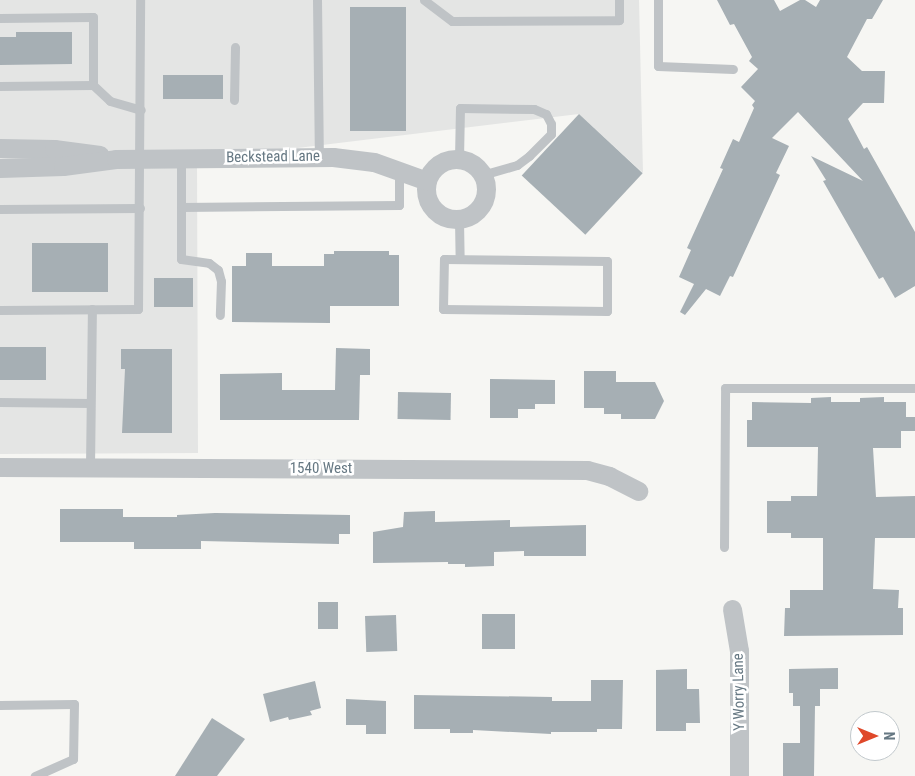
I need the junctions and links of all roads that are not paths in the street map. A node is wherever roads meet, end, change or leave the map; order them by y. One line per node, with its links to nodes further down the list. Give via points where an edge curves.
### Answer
1 (140, 0): 12 (lane)
2 (317, 0): 14 (lane)
3 (424, 0): 4 (lane, via 452,21 619,20)
4 (619, 0)
5 (658, 0): 8 (lane, via 658,66)
6 (0, 18): 10 (lane, via 93,17)
7 (235, 47): 11 (lane)
8 (733, 69)
9 (0, 86): 10 (lane)
10 (93, 86): 12 (lane, via 110,101)
11 (234, 100)
12 (141, 110): 15 (lane)
13 (0, 148): 17 (street, Beckstead Lane, via 54,149)
14 (319, 157): 16 (street, Beckstead Lane); 20 (street, Beckstead Lane, via 356,159)
15 (141, 158): 16 (street, Beckstead Lane); 17 (street, Beckstead Lane); 24 (lane)
16 (181, 158): 23 (lane)
17 (116, 159): 19 (street, Beckstead Lane, via 63,166)
18 (459, 159): 21 (street, via 475,165); 21 (lane, via 460,108 534,109 546,114 551,134 529,156 517,165); 22 (street, via 441,162)
19 (0, 168)
20 (399, 169): 22 (street, Beckstead Lane); 23 (lane, via 399,205)
21 (483, 175): 26 (street, via 485,198 480,209 471,217)
22 (426, 181): 26 (street, via 425,193 437,214)
23 (181, 207): 30 (lane, via 181,259 209,262 218,270 221,281)
24 (140, 208): 25 (lane); 28 (lane, via 138,309)
25 (0, 210)
26 (459, 220): 27 (lane)
27 (460, 259): 27 (lane, via 607,261 607,311 443,309 444,259)
28 (92, 309): 29 (lane); 33 (lane)
29 (0, 310)
30 (220, 315)
31 (915, 388): 37 (lane, via 724,388)
32 (0, 402): 33 (lane)
33 (90, 402): 35 (lane)
34 (0, 467): 35 (street, 1540 West)
35 (90, 467): 36 (street, 1540 West, via 587,470 609,476)
36 (638, 491)
37 (724, 547)
38 (732, 609): 41 (street, Y Worry Lane, via 739,651)
39 (0, 705): 40 (lane, via 74,704 73,760)
40 (35, 776)
41 (739, 776)

